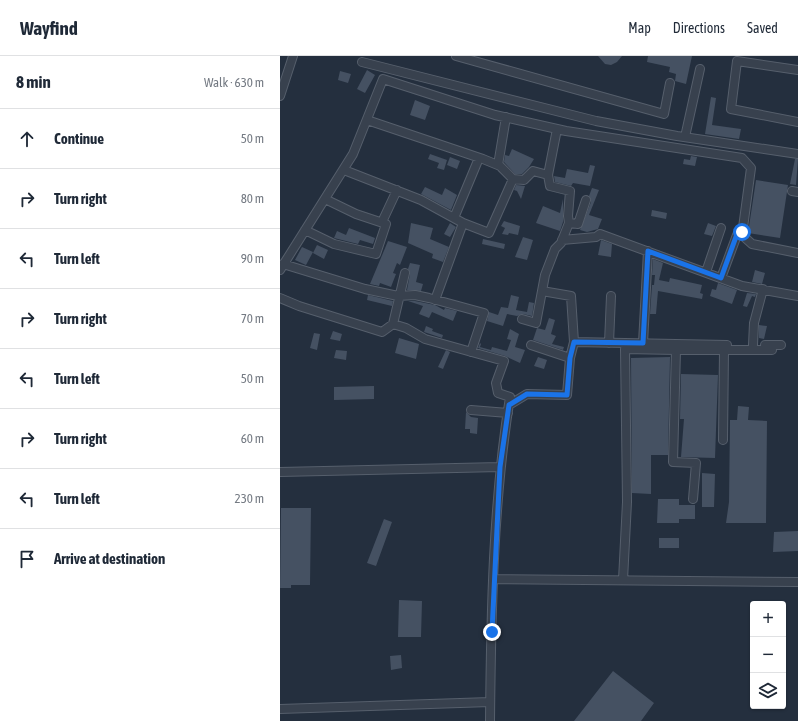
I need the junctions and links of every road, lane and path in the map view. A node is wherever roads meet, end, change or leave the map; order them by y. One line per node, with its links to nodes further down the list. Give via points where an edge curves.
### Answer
1 (293, 56): 7 (street)
2 (456, 56): 6 (street, via 664,114)
3 (362, 62): 12 (street, via 596,121)
4 (700, 69): 12 (street)
5 (798, 70): 10 (street, via 737,61 731,109)
6 (670, 83)
7 (280, 96)
8 (506, 117): 9 (street, via 383,79); 11 (street); 15 (street)
9 (366, 120): 14 (street); 16 (street)
10 (798, 122)
11 (556, 129): 17 (street); 28 (street, via 742,158 751,168)
12 (685, 137): 13 (street)
13 (798, 154)
14 (479, 158): 15 (street); 22 (street)
15 (498, 166): 18 (street)
16 (344, 170): 19 (street); 20 (street)
17 (548, 175): 18 (street, via 533,171 524,180); 25 (street, via 550,186 571,193)
18 (513, 179): 24 (street, via 489,233)
19 (397, 190): 22 (street); 23 (street)
20 (325, 199): 23 (street, via 356,214); 27 (street)
21 (586, 200): 25 (street, via 578,224)
22 (454, 218): 24 (street)
23 (382, 222): 27 (street, via 386,224 376,254 334,244)
24 (463, 223): 42 (street)
25 (569, 223): 29 (street)
26 (722, 228): 33 (street)
27 (305, 230): 32 (street)
28 (742, 232): 31 (street, via 752,244); 35 (street, via 737,234)
29 (562, 240): 30 (street, via 596,237 600,234); 37 (street, via 550,261)
30 (648, 251): 33 (street); 47 (street)
31 (798, 253)
32 (282, 267): 38 (street)
33 (706, 272): 35 (street)
34 (405, 273): 38 (street)
35 (721, 278): 36 (street)
36 (763, 290): 40 (street); 49 (street, via 754,323)
37 (542, 291): 43 (street, via 536,323); 45 (street, via 571,296)
38 (399, 296): 42 (street, via 415,295); 44 (street)
39 (611, 296): 46 (street)
40 (798, 296)
41 (280, 298): 44 (street, via 382,332)
42 (435, 300): 54 (street, via 484,313)
43 (522, 320)
44 (393, 324): 54 (street, via 425,339)
45 (574, 342): 46 (street); 55 (street)
46 (609, 343): 47 (street)
47 (643, 343): 49 (street)
48 (531, 345): 55 (street)
49 (753, 345): 50 (street)
50 (781, 346)
51 (676, 350): 52 (street); 61 (street, via 673,462 696,462); 63 (street, via 625,349 628,502)
52 (724, 350): 53 (street); 58 (street)
53 (772, 350)
54 (471, 352): 56 (street, via 504,361 496,387 498,393 510,397)
55 (570, 358): 56 (street, via 567,395 527,394)
56 (509, 409): 57 (street); 59 (street)
57 (471, 410)
58 (723, 440)
59 (500, 467): 60 (street); 62 (street)
60 (280, 472)
61 (693, 499)
62 (494, 579): 63 (street); 65 (street)
63 (623, 580): 64 (street)
64 (798, 582)
65 (490, 702): 66 (street); 67 (street)
66 (280, 709)
67 (490, 721)

